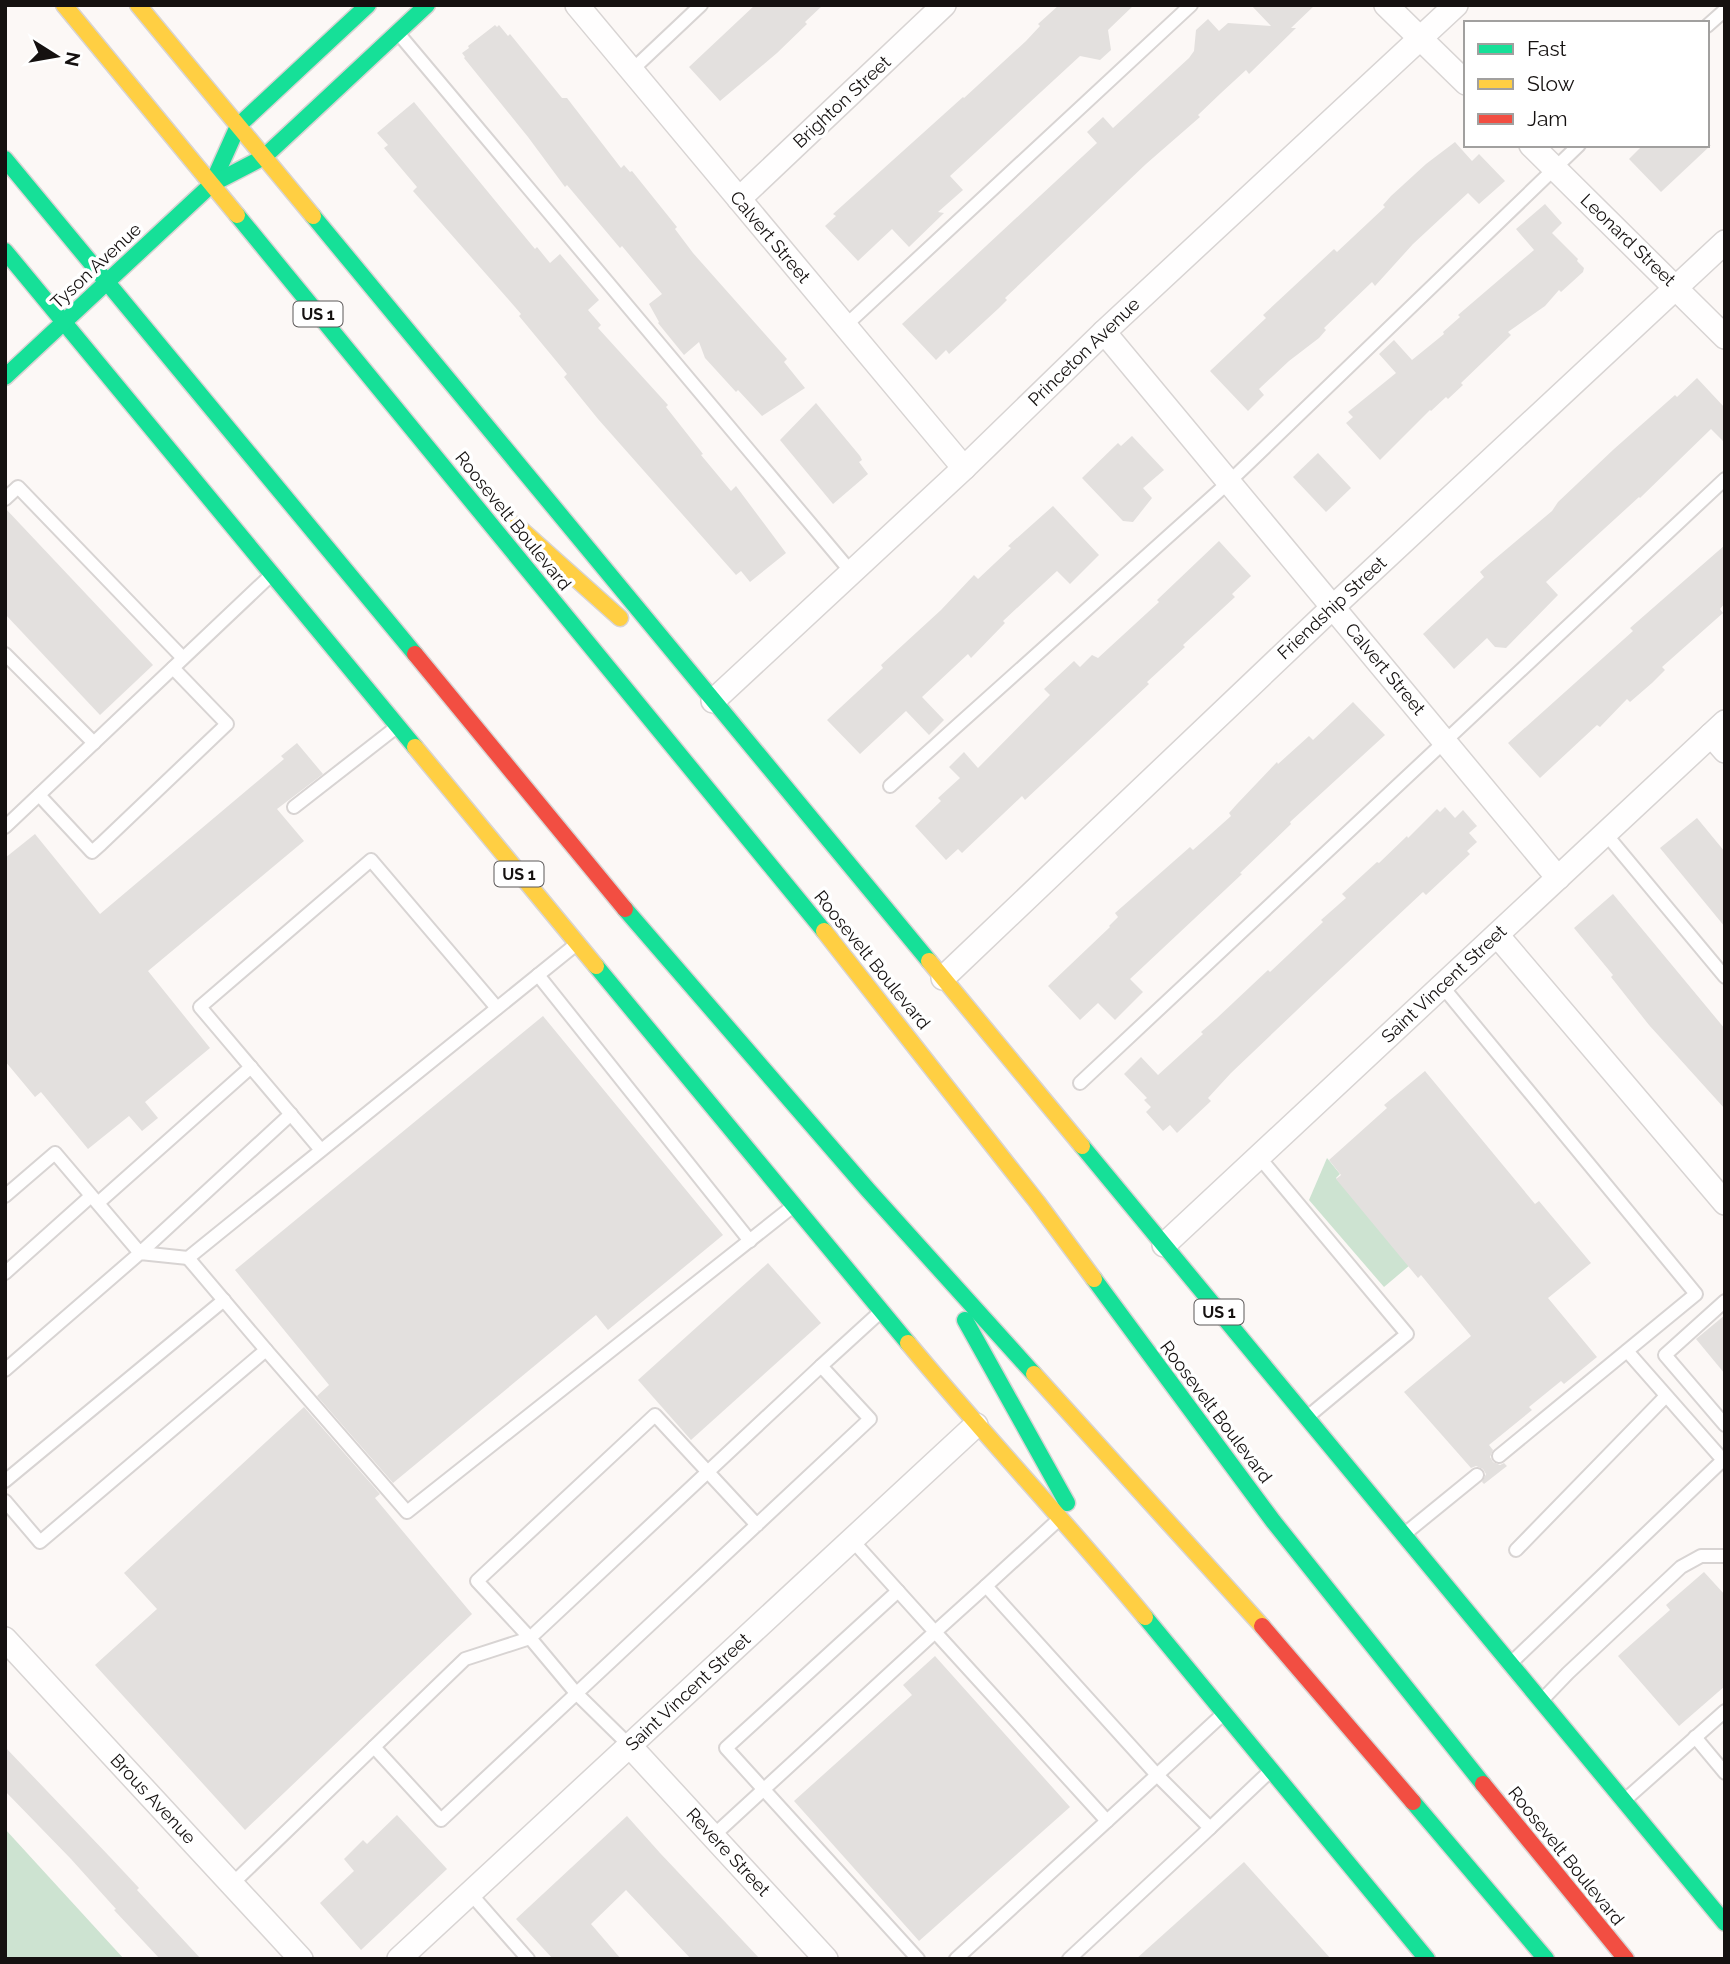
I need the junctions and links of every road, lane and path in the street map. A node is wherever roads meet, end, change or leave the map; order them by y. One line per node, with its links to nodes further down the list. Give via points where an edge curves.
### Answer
1 (64, 5): 23 (main road, Roosevelt Boulevard / US 1)
2 (138, 5): 17 (main road, US 1)
3 (368, 5): 17 (main road, Tyson Avenue)
4 (426, 5): 13 (main road, Tyson Avenue)
5 (577, 5): 15 (street, Calvert Street)
6 (701, 5): 15 (lane)
7 (944, 5): 24 (street, Brighton Street)
8 (1191, 5): 30 (lane)
9 (1386, 5): 14 (street)
10 (1457, 5): 14 (street, Princeton Avenue)
11 (1725, 10): 12 (lane)
12 (1709, 24)
13 (397, 32): 20 (main road, Tyson Avenue); 39 (lane)
14 (1421, 39): 16 (street); 31 (street, Princeton Avenue)
15 (631, 71): 24 (street, Calvert Street)
16 (1464, 81)
17 (238, 126): 20 (main road, US 1); 23 (main road, Tyson Avenue)
18 (1533, 147): 22 (street, Leonard Street)
19 (1577, 147): 22 (lane)
20 (264, 157): 23 (main road, Tyson Avenue); 44 (main road, US 1)
21 (5, 159): 27 (main road)
22 (1554, 168): 28 (street, Leonard Street); 37 (lane)
23 (212, 184): 27 (main road, Tyson Avenue); 34 (main road, Roosevelt Boulevard / US 1)
24 (739, 199): 30 (street, Calvert Street)
25 (1725, 242): 28 (street, Friendship Street)
26 (5, 251): 29 (main road, US 1)
27 (107, 282): 29 (main road, Tyson Avenue); 75 (main road, via 652,941)
28 (1677, 287): 32 (street, Leonard Street); 41 (street, Friendship Street)
29 (64, 322): 33 (main road, Tyson Avenue); 40 (main road, US 1)
30 (845, 326): 35 (street, Calvert Street)
31 (1104, 332): 35 (street, Princeton Avenue); 37 (street, Calvert Street)
32 (1725, 337)
33 (5, 377)
34 (425, 444): 44 (main road); 133 (main road, Roosevelt Boulevard / US 1, via 908,1036 1298,1553)
35 (964, 468): 39 (street, Princeton Avenue)
36 (1725, 479): 47 (lane)
37 (1230, 481): 41 (street, Calvert Street); 49 (lane)
38 (5, 499): 43 (lane, via 18,487)
39 (852, 573): 44 (street, Princeton Avenue)
40 (271, 575): 43 (lane); 45 (main road, US 1)
41 (1333, 607): 47 (street, Calvert Street); 59 (street, Friendship Street)
42 (5, 654): 48 (lane)
43 (178, 663): 48 (lane); 50 (lane, via 227,724 121,825 92,852)
44 (713, 701): 59 (main road, US 1)
45 (397, 727): 51 (lane); 56 (main road, US 1)
46 (1720, 736): 53 (street, Saint Vincent Street)
47 (1445, 741): 54 (street, Calvert Street); 63 (lane)
48 (94, 743): 50 (lane)
49 (890, 786)
50 (39, 795): 52 (lane)
51 (294, 807)
52 (5, 827)
53 (1605, 833): 54 (street, Saint Vincent Street); 58 (lane)
54 (1558, 878): 55 (street, Saint Vincent Street)
55 (1497, 935): 60 (street, Saint Vincent Street); 69 (street)
56 (577, 943): 57 (lane); 70 (main road, US 1)
57 (538, 975): 61 (lane); 71 (lane)
58 (1725, 977)
59 (943, 978): 72 (main road, US 1)
60 (1442, 986): 66 (street, Saint Vincent Street); 81 (lane, via 1696,1294)
61 (497, 1008): 62 (lane, via 371,860 200,1007); 65 (lane)
62 (251, 1067): 64 (lane); 68 (lane)
63 (1080, 1083)
64 (291, 1114): 65 (lane); 73 (lane)
65 (321, 1150): 74 (lane)
66 (1259, 1157): 72 (street, Saint Vincent Street); 85 (lane, via 1408,1334)
67 (5, 1196): 68 (lane, via 55,1153)
68 (95, 1200): 73 (lane); 76 (lane)
69 (1725, 1203)
70 (794, 1206): 71 (lane); 79 (main road, US 1)
71 (750, 1241): 80 (lane, via 407,1512)
72 (1164, 1245): 85 (main road, US 1)
73 (140, 1253): 74 (lane); 83 (lane)
74 (188, 1258): 77 (lane)
75 (934, 1263): 99 (main road); 132 (main road, via 1303,1672)
76 (5, 1273)
77 (224, 1300): 80 (lane); 91 (lane)
78 (1725, 1301): 87 (lane, via 1665,1355)
79 (881, 1311): 82 (lane); 86 (main road, US 1)
80 (265, 1350): 92 (lane, via 40,1542)
81 (1627, 1351): 84 (lane); 88 (lane)
82 (821, 1366): 89 (lane); 94 (lane, via 870,1419)
83 (5, 1370)
84 (1666, 1396): 97 (lane); 105 (lane, via 1723,1460)
85 (1307, 1418): 95 (main road, US 1)
86 (976, 1425): 93 (main road, US 1); 96 (street, Saint Vincent Street)
87 (1725, 1425)
88 (1499, 1457)
89 (708, 1472): 94 (lane); 103 (lane); 103 (lane, via 655,1415 506,1553 477,1581)
90 (1476, 1475): 95 (lane)
91 (5, 1481)
92 (5, 1501)
93 (1059, 1518): 99 (main road, US 1); 100 (lane)
94 (757, 1525): 106 (lane)
95 (1404, 1535): 105 (main road, US 1)
96 (852, 1540): 101 (lane); 111 (street, Saint Vincent Street)
97 (1516, 1549)
98 (1725, 1556): 107 (lane, via 1701,1556 1681,1567)
99 (1100, 1563): 109 (main road, US 1)
100 (986, 1586): 102 (lane); 115 (lane)
101 (898, 1591): 102 (lane); 116 (lane, via 726,1748)
102 (935, 1632): 116 (lane); 118 (lane)
103 (530, 1638): 106 (lane); 112 (lane, via 465,1659)
104 (5, 1639): 121 (street, Brous Avenue)
105 (1510, 1663): 107 (main road, US 1)
106 (576, 1693): 111 (lane); 112 (lane, via 441,1819)
107 (1541, 1701): 117 (main road, US 1)
108 (1725, 1711): 110 (lane)
109 (1224, 1713): 113 (main road, US 1); 115 (lane)
110 (1695, 1737): 114 (lane); 117 (lane)
111 (629, 1745): 120 (street, Revere Street); 122 (street, Saint Vincent Street)
112 (374, 1747): 121 (lane)
113 (1271, 1769): 119 (lane); 131 (main road, US 1)
114 (1725, 1773)
115 (1157, 1775): 118 (lane); 119 (lane)
116 (764, 1790): 120 (lane); 128 (lane)
117 (1624, 1801): 123 (main road, US 1)
118 (1107, 1821): 129 (lane)
119 (1210, 1828): 130 (lane)
120 (713, 1836): 127 (street, Revere Street)
121 (232, 1884): 124 (street, Brous Avenue)
122 (470, 1893): 125 (street, Saint Vincent Street); 126 (lane)
123 (1725, 1923)
124 (301, 1959)
125 (399, 1959)
126 (528, 1959)
127 (826, 1959)
128 (918, 1959)
129 (956, 1959)
130 (1069, 1959)
131 (1427, 1959)
132 (1546, 1959)
133 (1626, 1959)

